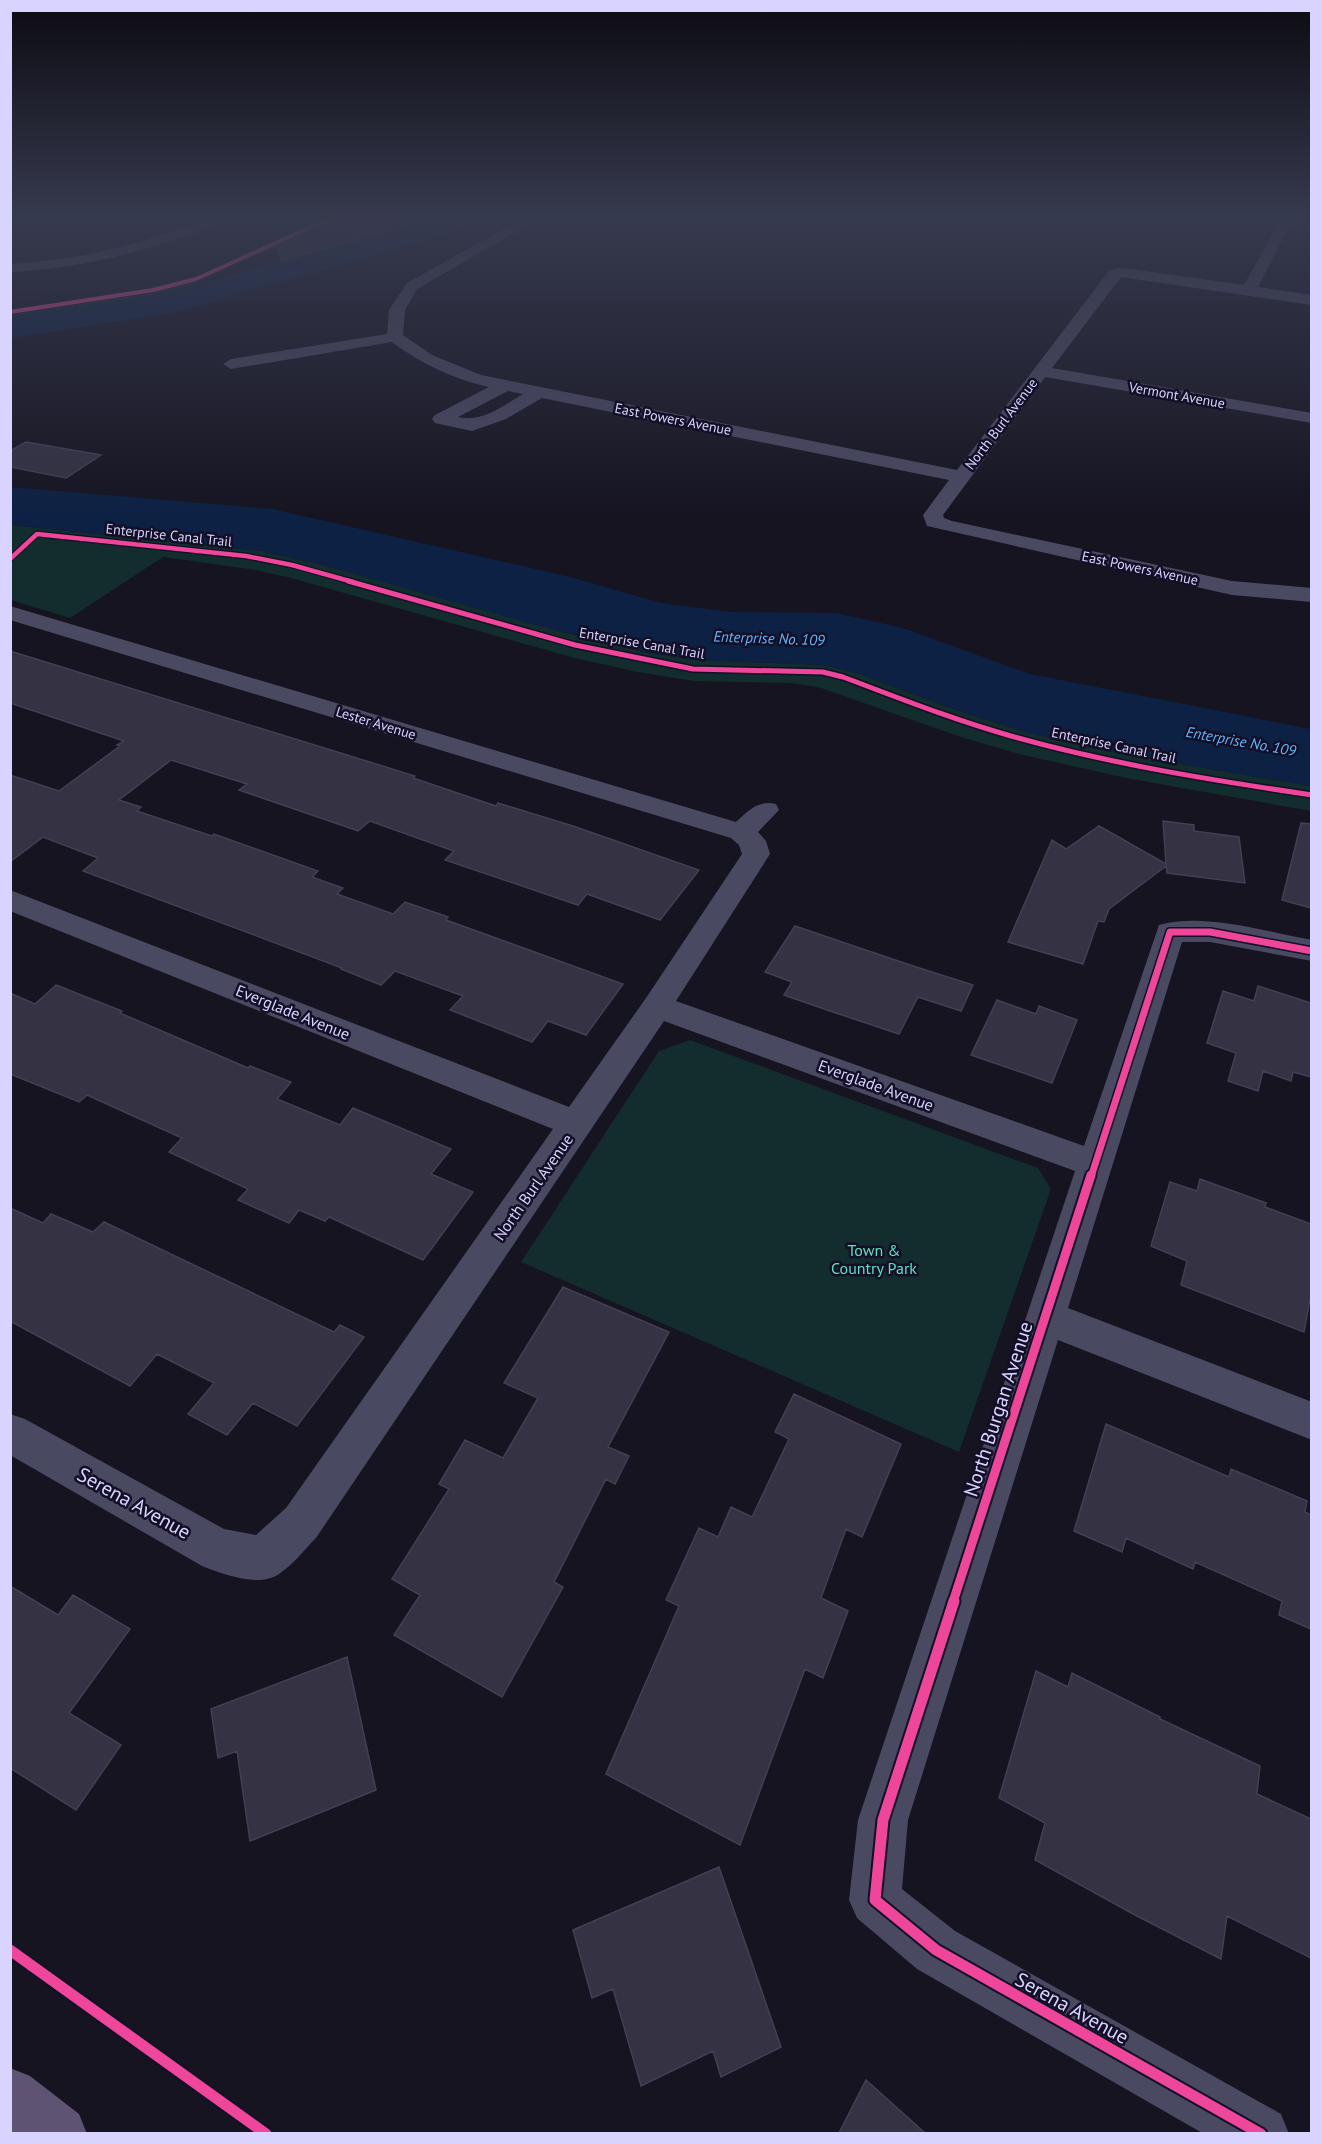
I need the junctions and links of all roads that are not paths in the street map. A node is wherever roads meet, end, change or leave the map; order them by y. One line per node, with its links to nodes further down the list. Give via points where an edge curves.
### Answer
1 (393, 317): 3 (street)
2 (1082, 317): 5 (street, North Burl Avenue)
3 (395, 337): 4 (street); 6 (street, East Powers Avenue, via 450,370)
4 (231, 364)
5 (1042, 371): 8 (street, Vermont Avenue); 9 (street, North Burl Avenue)
6 (506, 385): 7 (street, East Powers Avenue); 7 (street, via 441,419 472,426)
7 (539, 392): 9 (street, East Powers Avenue)
8 (1311, 418)
9 (961, 477): 10 (street, North Burl Avenue, via 933,515)
10 (934, 522): 11 (street, East Powers Avenue, via 1232,588)
11 (1311, 595)
12 (10, 613): 13 (street, Lester Avenue)
13 (754, 821): 16 (street, North Burl Avenue, via 752,841 756,854)
14 (10, 900): 17 (street, Everglade Avenue)
15 (1311, 951): 18 (street, North Burgan Avenue, via 1210,932 1170,932)
16 (657, 1005): 17 (street, North Burl Avenue); 18 (street, Everglade Avenue)
17 (576, 1124): 22 (street, North Burl Avenue, via 301,1523)
18 (1095, 1164): 19 (street, North Burgan Avenue)
19 (1045, 1317): 20 (street); 23 (street, North Burgan Avenue, via 883,1820)
20 (1311, 1421)
21 (10, 1433): 22 (street, Serena Avenue, via 218,1550)
22 (262, 1559)
23 (875, 1900): 26 (street, Serena Avenue, via 936,1950)
24 (10, 2096): 25 (main road)
25 (59, 2133)
26 (1261, 2133)

